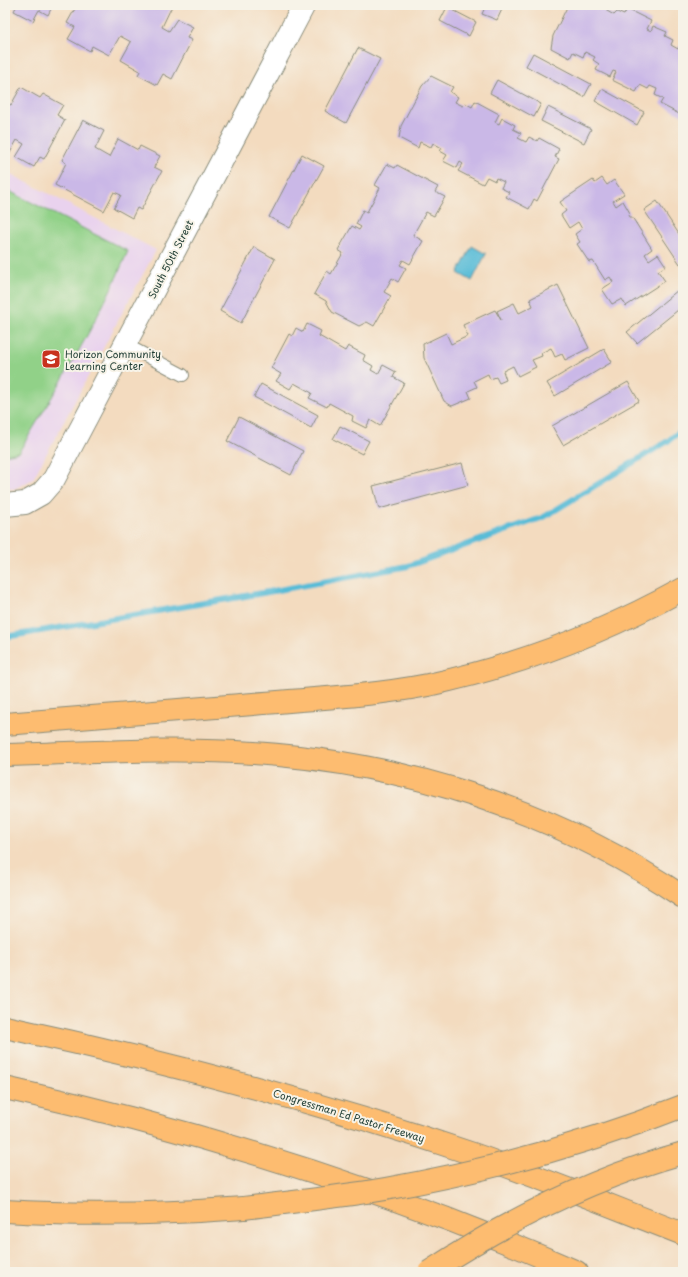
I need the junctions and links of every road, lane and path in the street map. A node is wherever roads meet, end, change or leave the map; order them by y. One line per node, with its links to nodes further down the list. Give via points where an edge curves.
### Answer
1 (304, 5): 2 (street, South 50th Street)
2 (126, 345): 3 (lane); 4 (street, South 50th Street, via 54,479 41,494)
3 (183, 375)
4 (15, 504)
5 (683, 589): 6 (highway, via 628,618 563,645 494,668 426,685 357,695)
6 (5, 724)
7 (5, 755): 8 (highway, via 122,752 253,753 360,766 433,782 539,819 602,848)
8 (683, 897)
9 (5, 1026): 14 (highway, Congressman Ed Pastor Freeway, via 146,1058 349,1114 474,1155)
10 (5, 1088): 16 (highway, via 163,1126 303,1169 440,1217)
11 (683, 1106): 13 (highway, bridge, via 575,1143 474,1170 384,1189 244,1208 102,1214)
12 (683, 1153): 15 (highway, bridge, via 601,1181 552,1202 502,1227)
13 (5, 1211)
14 (683, 1234)
15 (429, 1272)
16 (577, 1272)

